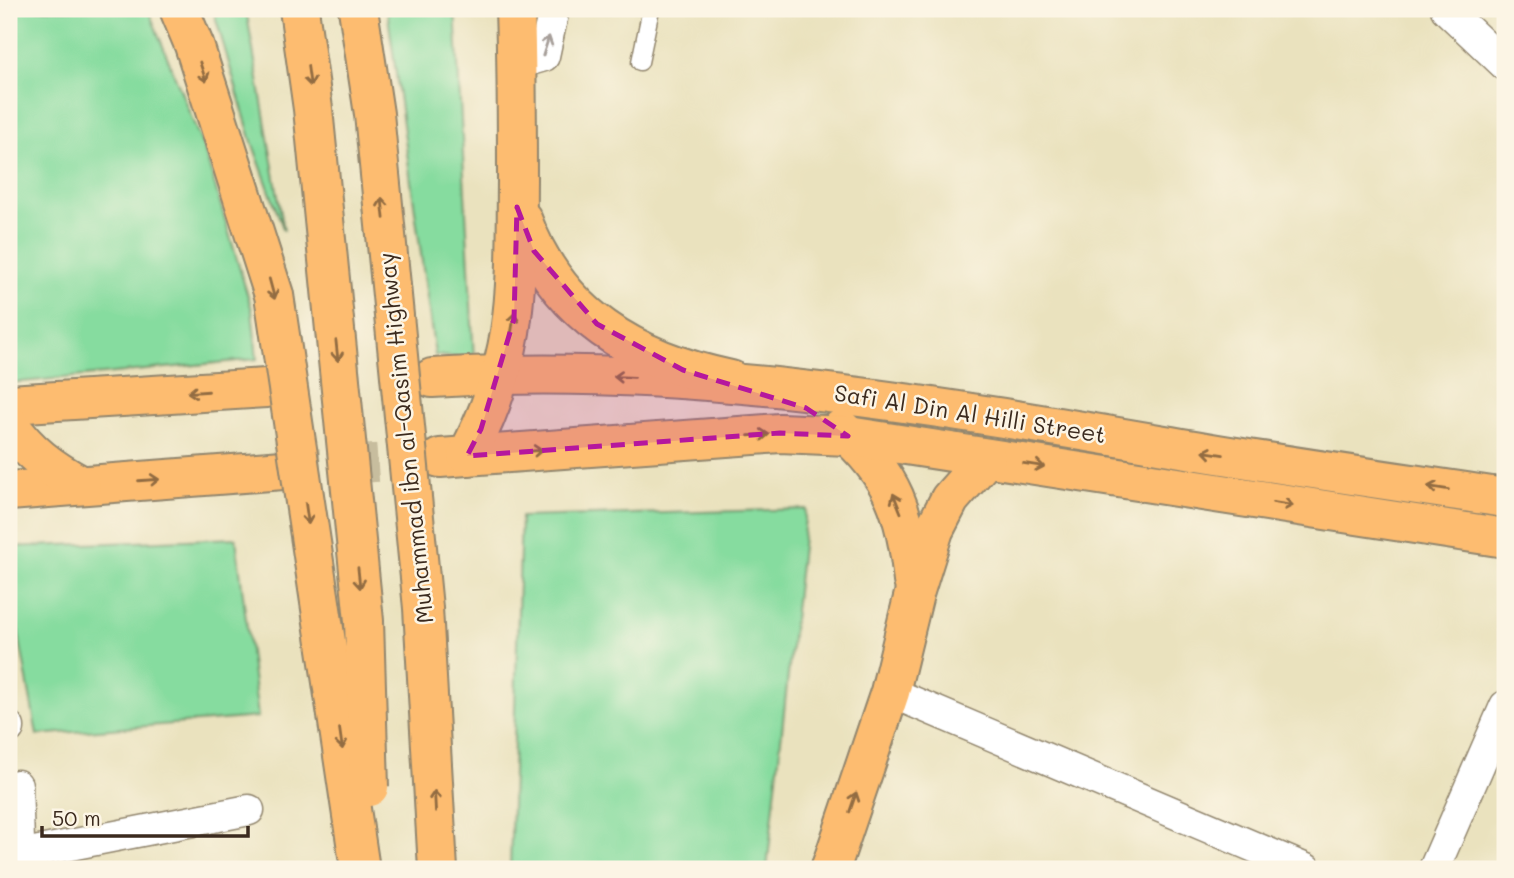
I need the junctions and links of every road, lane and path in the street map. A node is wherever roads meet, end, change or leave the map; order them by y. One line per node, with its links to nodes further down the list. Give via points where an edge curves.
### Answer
1 (179, 9): 32 (main road, one-way to 32, bridge, via 274,295)
2 (299, 9): 33 (main road, one-way to 33, bridge, via 364,621)
3 (358, 9): 34 (main road, Muhammad ibn al-Qasim Highway, one-way to 3, bridge, via 423,608 374,114)
4 (515, 9): 9 (main road)
5 (554, 9): 9 (street, one-way to 5, via 544,56)
6 (652, 9): 8 (lane)
7 (1446, 9): 10 (street)
8 (640, 62)
9 (517, 64): 11 (main road)
10 (1505, 65)
11 (517, 207): 12 (main road, one-way to 11, via 514,319); 14 (main road, via 534,251 562,290 597,324 638,351 683,370)
12 (503, 373): 13 (main road, Safi Al Din Al Hilli Street); 14 (main road, Safi Al Din Al Hilli Street, one-way to 12); 18 (main road, Safi Al Din Al Hilli Street, one-way to 18, via 493,402 454,457 780,433)
13 (432, 378)
14 (731, 380): 18 (main road, via 806,408); 23 (main road, Safi Al Din Al Hilli Street, one-way to 14, via 921,403)
15 (266, 388): 16 (main road, one-way to 16)
16 (9, 404)
17 (9, 424): 21 (main road, via 50,468)
18 (848, 436): 19 (main road, Safi Al Din Al Hilli Street); 25 (main road, one-way to 18, via 908,530 894,495 869,456)
19 (986, 458): 24 (main road, Safi Al Din Al Hilli Street, one-way to 24); 25 (main road, via 950,499 934,530)
20 (282, 470): 21 (main road, one-way to 20)
21 (81, 485): 22 (main road)
22 (9, 491)
23 (1505, 498)
24 (1505, 538)
25 (914, 594): 26 (main road)
26 (890, 692): 31 (main road, one-way to 26); 35 (street)
27 (1505, 706): 36 (street)
28 (18, 785): 30 (street)
29 (249, 810): 30 (street)
30 (20, 862)
31 (830, 868)
32 (360, 869)
33 (372, 869)
34 (439, 869)
35 (1306, 869)
36 (1434, 869)

